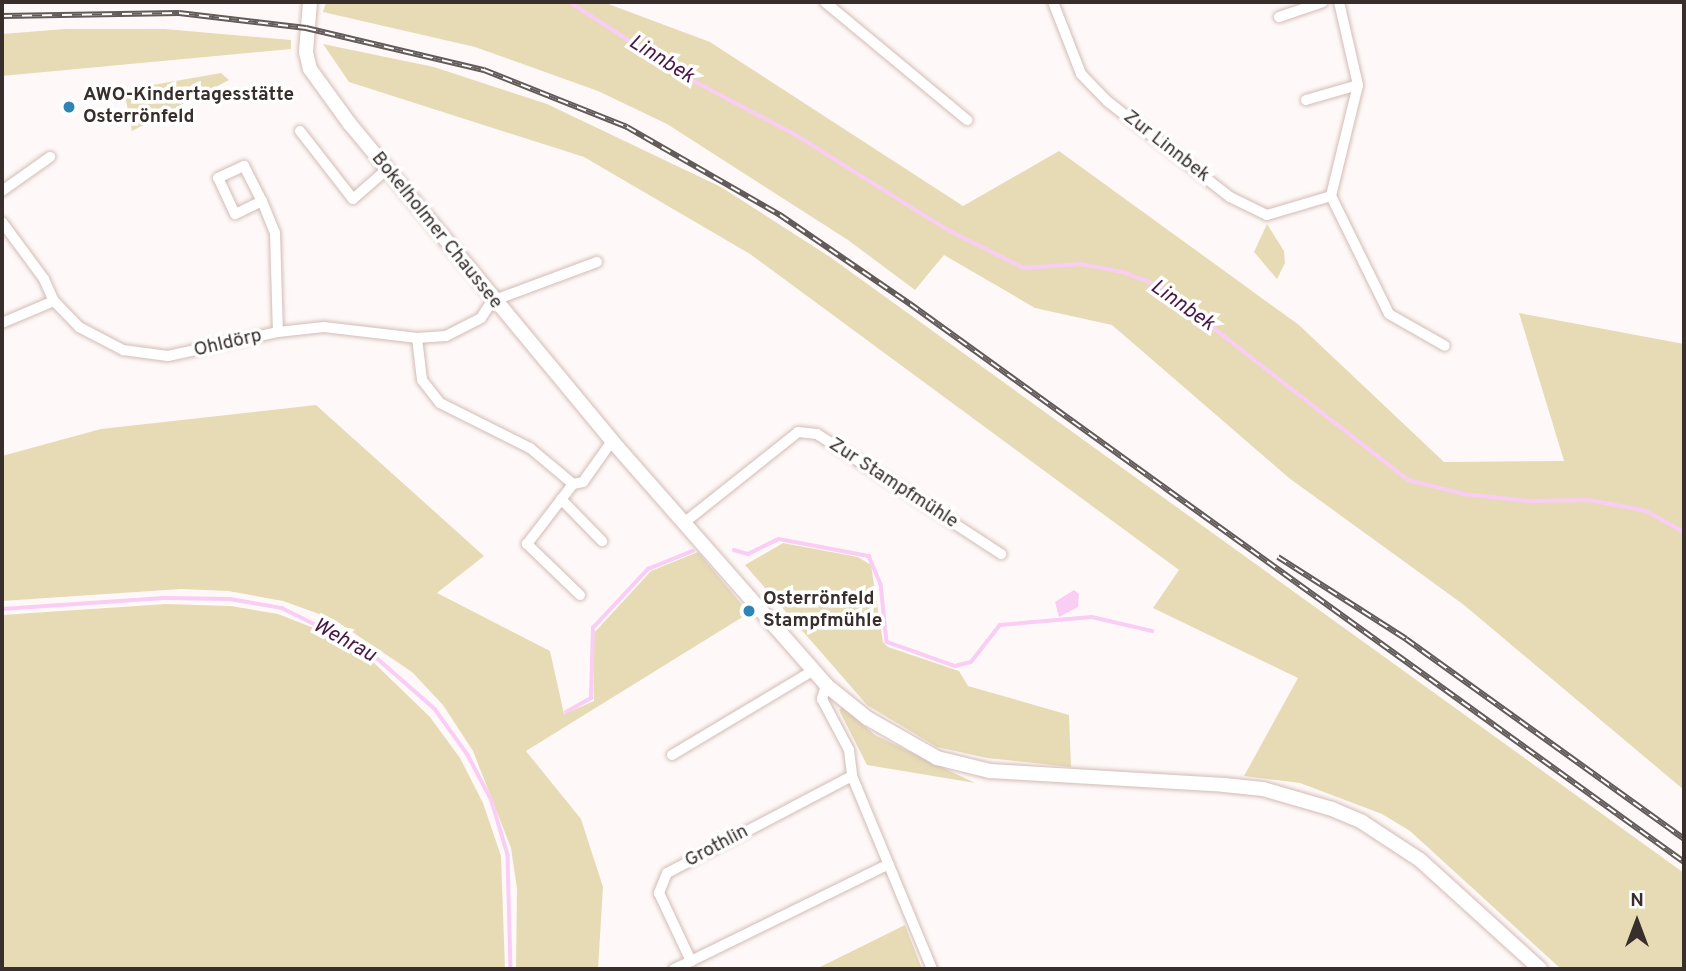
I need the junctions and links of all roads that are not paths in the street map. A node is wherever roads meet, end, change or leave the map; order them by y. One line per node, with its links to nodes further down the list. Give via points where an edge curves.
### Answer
1 (310, 2): 12 (main road, Bokelholmer Chaussee, via 306,52 310,69)
2 (825, 2): 9 (street)
3 (1053, 2): 14 (street, Zur Linnbek, via 1081,74 1107,102 1230,197 1267,215)
4 (1324, 2): 6 (street)
5 (1339, 2): 7 (street)
6 (1279, 17)
7 (1358, 85): 8 (street); 14 (street)
8 (1306, 100)
9 (967, 120)
10 (300, 131): 12 (street, via 353,199)
11 (50, 157): 13 (street)
12 (386, 170): 19 (main road, Bokelholmer Chaussee)
13 (2, 191)
14 (1331, 196): 23 (street, via 1389,314)
15 (261, 201): 15 (street, via 244,166 218,178 235,214); 21 (street, via 275,233)
16 (2, 222): 18 (street, Ohldörp, via 44,279)
17 (597, 262): 19 (street)
18 (54, 301): 20 (street); 21 (street, Ohldörp, via 79,327 123,350 168,356)
19 (492, 301): 22 (street, Ohldörp, via 481,318 457,331); 24 (main road, Bokelholmer Chaussee)
20 (2, 323)
21 (278, 332): 22 (street, Ohldörp, via 324,327)
22 (417, 338): 25 (street, via 422,380 440,403 530,448)
23 (1445, 346)
24 (612, 441): 25 (street, via 583,482); 27 (main road, Bokelholmer Chaussee)
25 (573, 484): 26 (street)
26 (561, 499): 28 (street); 30 (street, via 527,544)
27 (685, 522): 29 (street, Zur Stampfmühle, via 797,432 817,435); 31 (main road, Bokelholmer Chaussee)
28 (602, 541)
29 (1001, 554)
30 (580, 595)
31 (809, 665): 32 (main road, Bokelholmer Chaussee); 33 (street)
32 (826, 685): 34 (street, via 822,699 849,750); 37 (main road, Bokelholmer Chaussee, via 892,735 963,766 1019,775 1250,788 1332,809 1362,822 1420,860)
33 (672, 755)
34 (852, 776): 35 (street); 36 (street, Grothlin, via 667,873 659,893)
35 (889, 864): 36 (street); 39 (street)
36 (691, 961): 38 (street)
37 (1539, 968)
38 (674, 969)
39 (932, 969)

